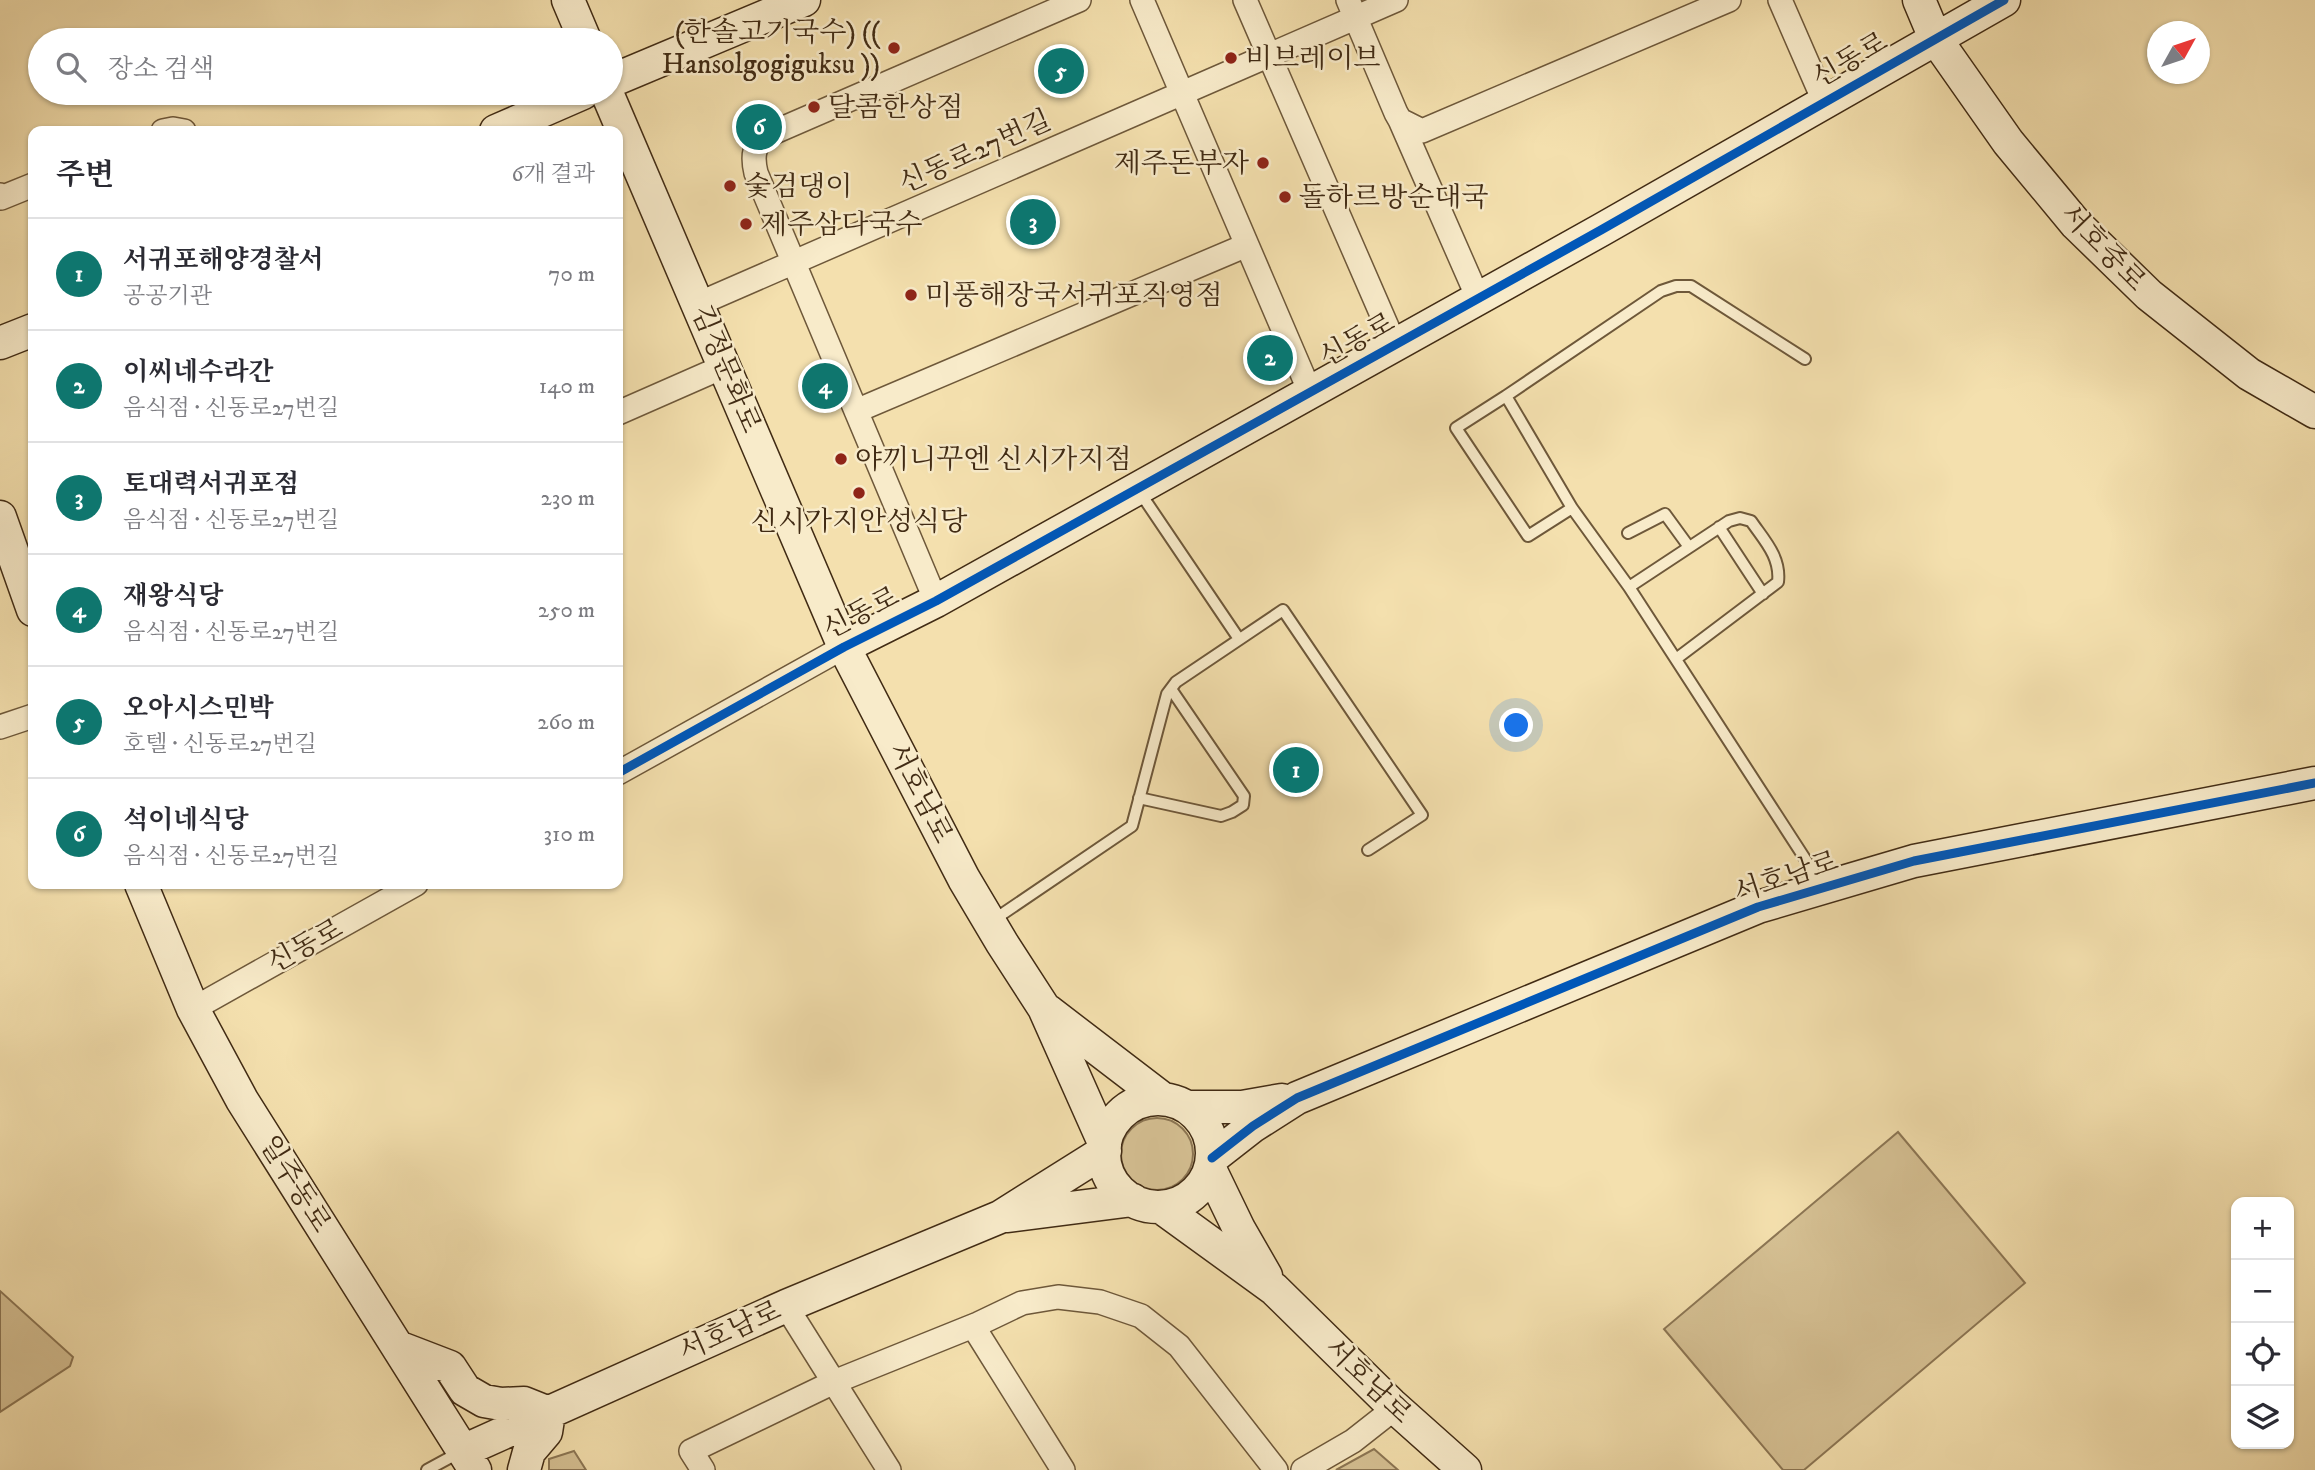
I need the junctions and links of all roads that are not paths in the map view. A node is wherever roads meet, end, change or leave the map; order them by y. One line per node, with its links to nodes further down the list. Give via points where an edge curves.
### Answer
1 (568, 0): 12 (street)
2 (804, 0): 15 (street)
3 (1079, 0): 27 (street, via 762,138 752,158)
4 (1142, 0): 16 (street)
5 (1245, 0): 14 (street)
6 (1396, 0): 11 (street, 신동로27번길)
7 (1729, 0): 20 (street, via 1422,131)
8 (1780, 0): 17 (street)
9 (1919, 0): 13 (street, 서호중로)
10 (2004, 0): 13 (street, 신동로)
11 (1352, 9): 14 (street, 신동로27번길); 20 (street)
12 (580, 28)
13 (1935, 38): 17 (street, 신동로); 39 (street, 서호중로, via 2008,142 2076,224 2159,303 2249,373)
14 (1269, 54): 16 (street, 신동로27번길); 32 (street)
15 (623, 76)
16 (1181, 94): 26 (street); 27 (street, 신동로27번길)
17 (1824, 102): 28 (street, 신동로)
18 (556, 105): 21 (street)
19 (612, 105): 22 (street, 김정문화로)
20 (1400, 120): 28 (street)
21 (507, 126)
22 (621, 126)
23 (623, 130): 29 (street, 김정문화로)
24 (28, 187): 25 (street)
25 (0, 195)
26 (1247, 246): 35 (street); 38 (street)
27 (793, 264): 29 (street, 신동로27번길); 38 (street)
28 (1478, 298): 32 (street, 신동로)
29 (698, 304): 34 (street, 김정문화로)
30 (28, 332): 31 (street)
31 (0, 343)
32 (1395, 345): 35 (street, 신동로)
33 (1805, 359): 36 (lane, via 1691,286 1676,286 1661,291)
34 (725, 366): 37 (street); 51 (street, 김정문화로)
35 (1310, 392): 40 (street, 신동로)
36 (1506, 396): 41 (lane); 41 (lane, via 1455,428 1528,536)
37 (623, 411)
38 (856, 411): 49 (street)
39 (2315, 412)
40 (1138, 488): 49 (street, 신동로); 50 (lane)
41 (1572, 508): 46 (lane)
42 (0, 517): 48 (street)
43 (1719, 527): 45 (lane); 47 (lane); 47 (lane, via 1740,518 1751,521 1775,556 1780,568 1778,582)
44 (1628, 533): 45 (lane, via 1665,514)
45 (1689, 547): 46 (lane)
46 (1629, 587): 52 (lane)
47 (1763, 594): 52 (lane)
48 (28, 596)
49 (936, 601): 51 (street, 신동로)
50 (1239, 639): 53 (lane); 59 (lane, via 1283,610 1422,816)
51 (845, 647): 56 (street, 신동로); 63 (street, 서호남로)
52 (1676, 659): 60 (lane)
53 (1171, 689): 58 (lane); 58 (lane, via 1244,796 1243,805 1221,816)
54 (28, 718): 55 (street)
55 (0, 727)
56 (623, 770)
57 (2315, 783): 60 (street, 서호남로, via 1914,862)
58 (1139, 798): 63 (lane, via 1132,826)
59 (1368, 850)
60 (1824, 888): 66 (street, 서호남로, via 1758,907)
61 (143, 889): 65 (street, 일주동로)
62 (407, 889): 65 (street, 신동로)
63 (990, 923): 64 (street, 서호남로)
64 (1044, 1008): 67 (street); 68 (street)
65 (194, 1009): 75 (street, 일주동로, via 242,1100)
66 (1297, 1098): 67 (street, via 1242,1107); 69 (street, via 1253,1126)
67 (1175, 1103): 68 (street, via 1141,1102 1126,1110 1113,1123); 69 (street, via 1200,1119 1206,1129)
68 (1105, 1148): 70 (street, via 1112,1180 1123,1194); 71 (street)
69 (1211, 1164): 70 (street, via 1202,1185 1189,1198 1173,1205); 72 (street, via 1238,1229)
70 (1147, 1204): 71 (street); 72 (street)
71 (1000, 1217): 73 (street, 서호남로)
72 (1274, 1289): 77 (street, 서호남로)
73 (786, 1306): 76 (street); 78 (street, 서호남로)
74 (973, 1326): 76 (street); 84 (street); 85 (street, via 1022,1303 1058,1297 1100,1302 1141,1316 1179,1346)
75 (398, 1347): 78 (street, via 450,1367 465,1390 484,1401 524,1403); 79 (street, 일주동로)
76 (834, 1382): 82 (street, via 691,1451); 83 (street)
77 (1395, 1408): 86 (street, via 1353,1441); 87 (street, 서호남로)
78 (549, 1413): 79 (street, 서호남로); 81 (street, via 546,1432 530,1452)
79 (469, 1460): 80 (lane)
80 (427, 1470)
81 (524, 1470)
82 (703, 1470)
83 (889, 1470)
84 (1063, 1470)
85 (1276, 1470)
86 (1304, 1470)
87 (1465, 1470)

